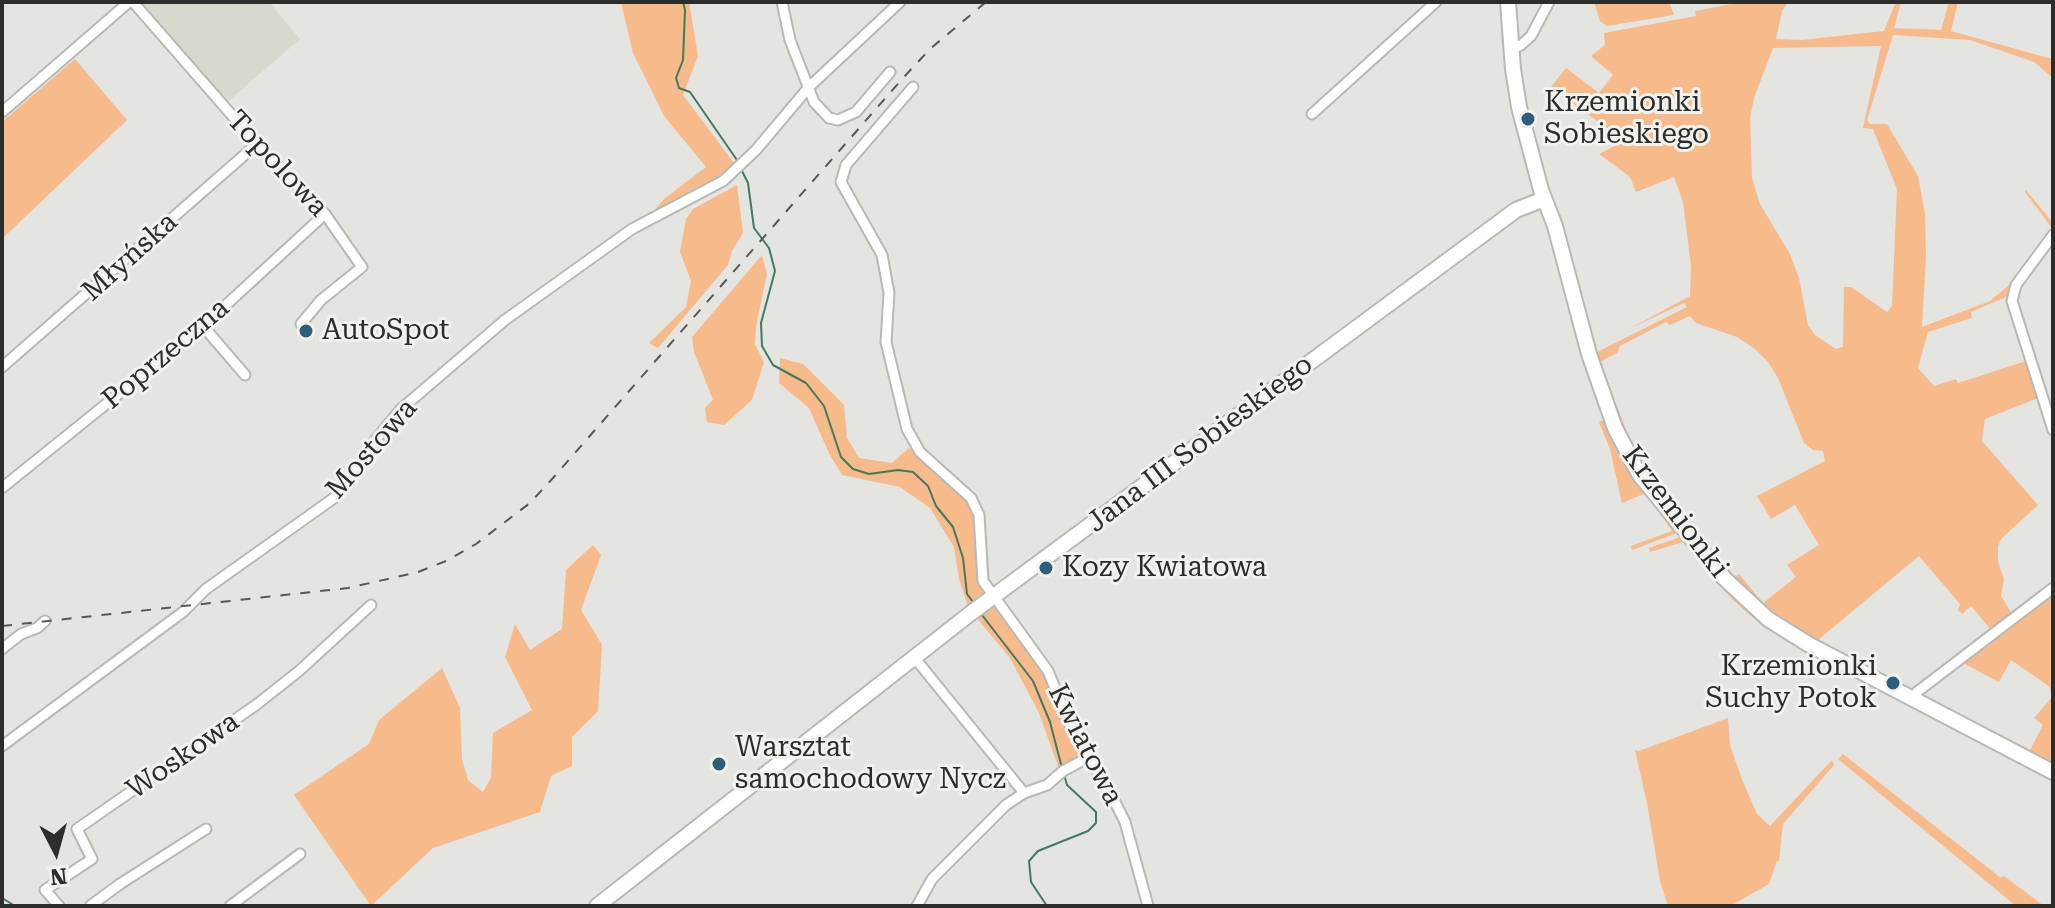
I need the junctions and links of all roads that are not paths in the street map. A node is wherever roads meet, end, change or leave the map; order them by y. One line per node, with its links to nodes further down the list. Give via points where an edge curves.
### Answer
1 (131, 2): 11 (street); 13 (street, Topolowa)
2 (900, 2): 9 (street, Mostowa)
3 (1436, 2): 12 (street)
4 (1508, 2): 7 (street, Krzemionki)
5 (1549, 2): 7 (street, via 1531,36)
6 (784, 4): 9 (street, via 790,40)
7 (1511, 49): 14 (street, Krzemionki, via 1519,107)
8 (890, 72): 9 (street, via 856,112 838,120 814,102)
9 (809, 87): 30 (street, Mostowa, via 723,181 632,229 505,320 401,409 334,498)
10 (913, 87): 24 (street, Kwiatowa, via 846,165 841,182 882,255 889,293 886,342 907,429 920,452 971,498 979,515 983,581)
11 (2, 112)
12 (1312, 114)
13 (257, 144): 15 (street, Topolowa); 19 (street, Młyńska)
14 (1544, 199): 24 (street, Jana III Sobieskiego, via 1516,210); 29 (street, Krzemionki, via 1593,366 1615,428 1639,474 1724,578 1762,613 1808,644)
15 (325, 214): 17 (street, Topolowa, via 362,267); 18 (street, Poprzeczna)
16 (2053, 235): 21 (street, via 2016,285 2012,301)
17 (301, 324)
18 (203, 326): 20 (street); 22 (street, Poprzeczna)
19 (2, 367)
20 (245, 375)
21 (2053, 430)
22 (2, 488)
23 (2053, 588): 29 (street)
24 (993, 597): 28 (street, Jana III Sobieskiego); 31 (street, Kwiatowa, via 1048,671)
25 (371, 605): 36 (street, Woskowa, via 256,705 77,829 92,859 45,890)
26 (45, 621): 27 (street)
27 (2, 649)
28 (914, 657): 33 (street); 39 (street, Jana III Sobieskiego)
29 (1913, 699): 32 (street, Krzemionki)
30 (2, 746)
31 (1089, 757): 33 (street, via 1047,785); 41 (street, Kwiatowa, via 1125,822)
32 (2053, 772)
33 (1024, 793): 40 (street, via 989,820 932,879)
34 (206, 829): 37 (street)
35 (300, 854): 38 (street)
36 (59, 906)
37 (90, 906)
38 (230, 906)
39 (597, 906)
40 (917, 906)
41 (1148, 906)

